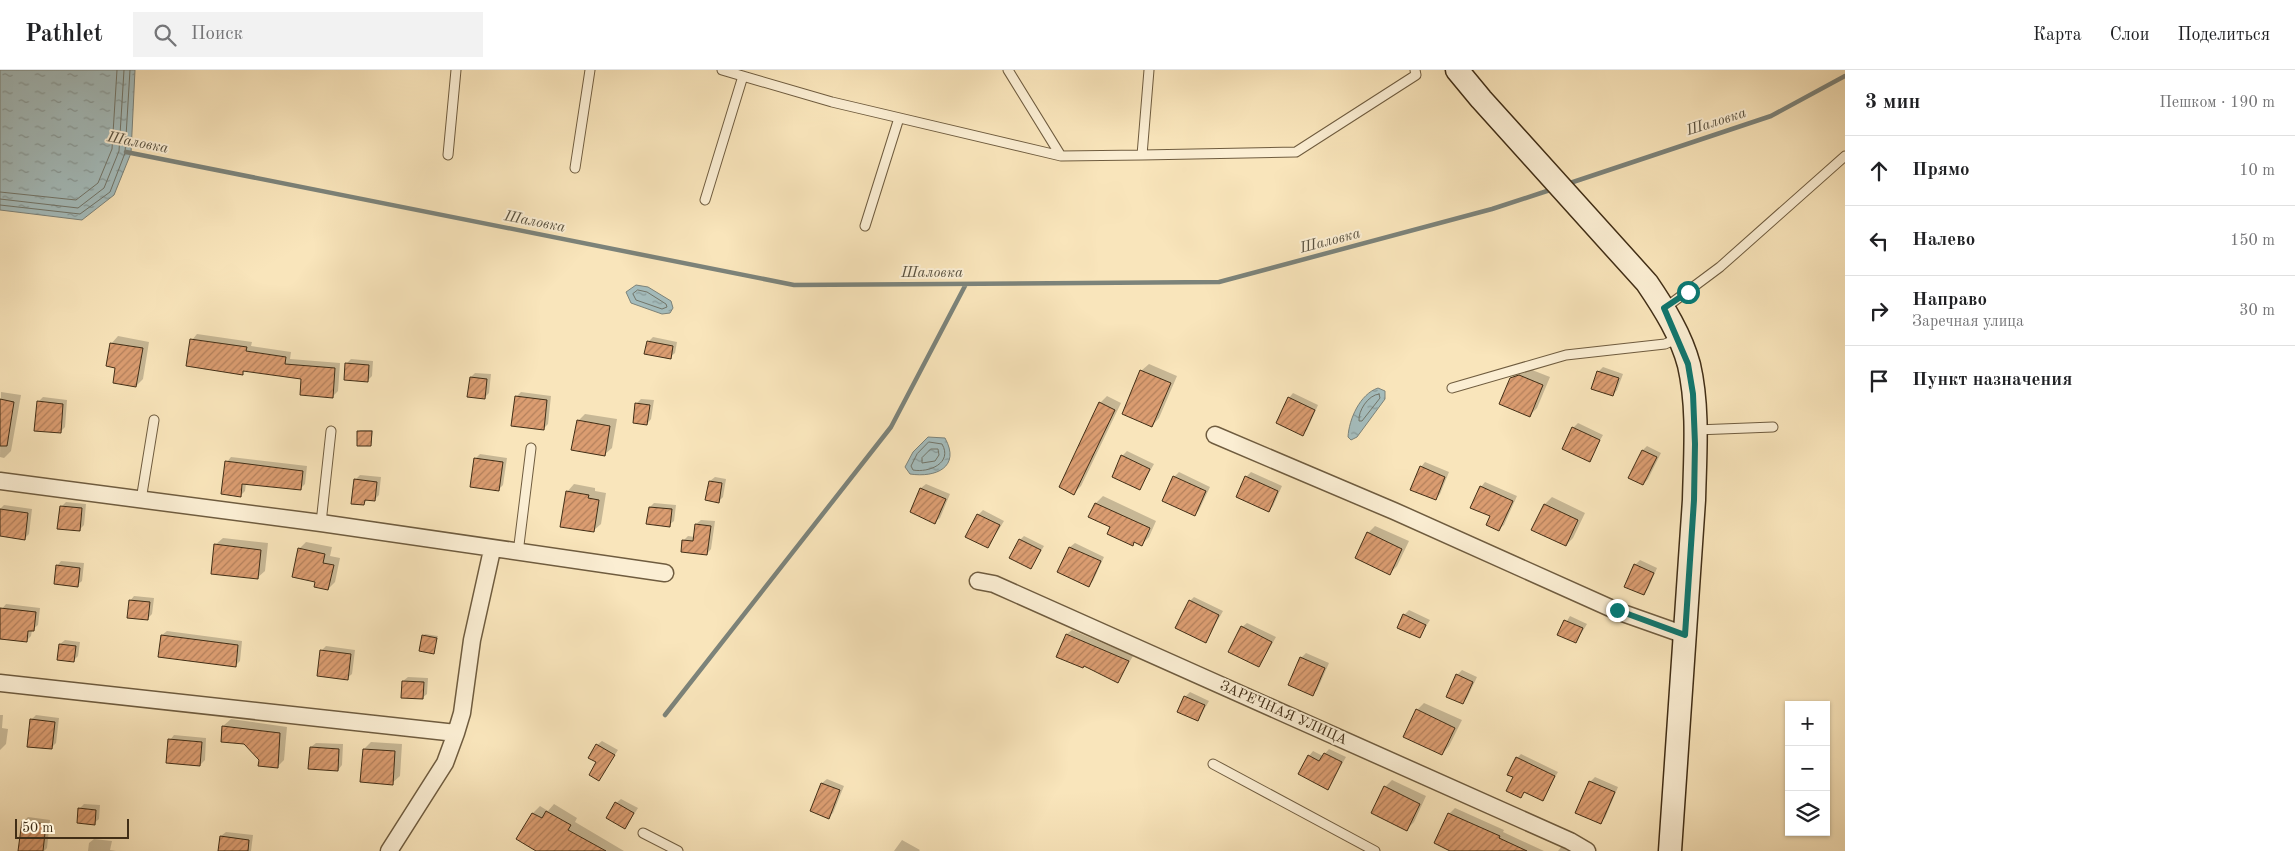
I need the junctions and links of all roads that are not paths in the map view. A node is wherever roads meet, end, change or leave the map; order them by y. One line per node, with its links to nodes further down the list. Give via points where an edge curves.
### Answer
1 (456, 70): 10 (lane)
2 (590, 70): 14 (lane)
3 (722, 70): 8 (lane)
4 (1008, 70): 12 (lane)
5 (1149, 70): 11 (lane)
6 (1415, 70): 11 (lane, via 1416,75 1296,152)
7 (1457, 70): 17 (street, via 1647,283)
8 (743, 76): 9 (lane); 15 (lane)
9 (899, 118): 12 (lane); 16 (lane)
10 (448, 155)
11 (1142, 155): 12 (lane)
12 (1061, 156)
13 (1845, 156): 17 (lane, via 1720,267)
14 (575, 168)
15 (705, 200)
16 (865, 226)
17 (1664, 308): 18 (street)
18 (1679, 338): 19 (lane, via 1665,344 1566,355); 22 (street, via 1688,364)
19 (1452, 388)
20 (154, 420): 27 (lane)
21 (1774, 427): 22 (lane)
22 (1694, 430): 33 (street, via 1694,500)
23 (331, 431): 28 (lane)
24 (1215, 435): 33 (street, via 1617,610)
25 (531, 448): 30 (lane)
26 (0, 481): 27 (street)
27 (141, 500): 28 (street)
28 (321, 524): 29 (street)
29 (492, 550): 30 (street); 35 (street)
30 (518, 553): 31 (street)
31 (665, 574)
32 (978, 581): 41 (street, ЗАРЕЧНАЯ УЛИЦА, via 994,584 1310,724)
33 (1685, 635): 42 (street)
34 (0, 683): 35 (street)
35 (456, 733): 38 (street, via 445,763)
36 (1213, 764): 40 (lane)
37 (643, 833): 39 (lane)
38 (389, 851)
39 (678, 851)
40 (1375, 851)
41 (1587, 851)
42 (1670, 851)

